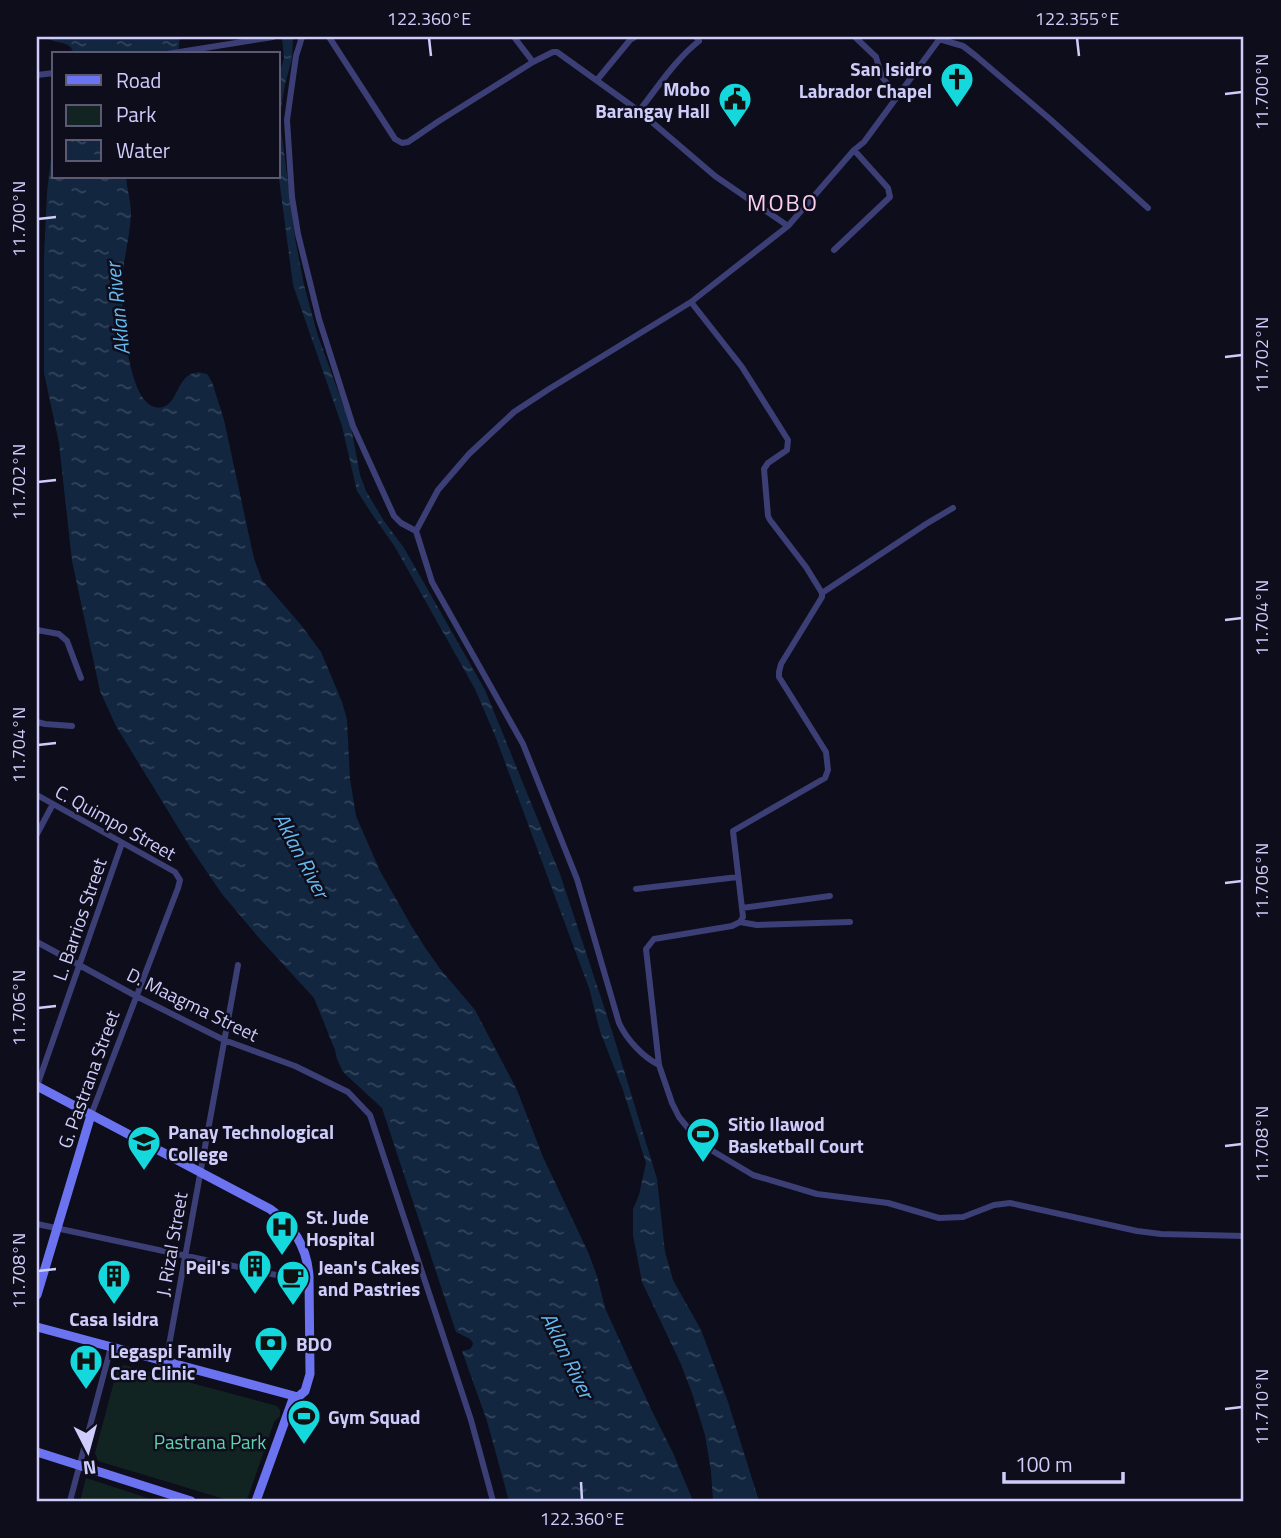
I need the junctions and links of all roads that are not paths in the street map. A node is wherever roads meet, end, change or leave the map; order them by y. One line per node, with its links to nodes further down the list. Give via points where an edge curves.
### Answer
1 (274, 37): 9 (street)
2 (302, 37): 20 (street, via 286,120 299,233 319,319 353,426 394,516)
3 (329, 37): 10 (street, via 401,143)
4 (514, 37): 10 (street)
5 (635, 37): 11 (street)
6 (696, 37): 13 (street, via 699,41)
7 (855, 37): 12 (street, via 876,57 882,77)
8 (940, 38): 12 (street); 15 (street, via 976,56)
9 (180, 52)
10 (533, 62): 11 (street, via 557,52)
11 (597, 80): 13 (street)
12 (897, 96): 14 (street)
13 (639, 111): 16 (street, via 715,176)
14 (854, 150): 16 (street); 17 (street, via 888,188 890,197)
15 (1148, 208)
16 (789, 226): 18 (street)
17 (834, 250)
18 (691, 302): 20 (street, via 514,412 438,490); 21 (street, via 742,367 788,440 787,450 765,467 768,516)
19 (953, 508): 21 (street)
20 (416, 531): 42 (street, via 432,582 528,756 577,879 619,1023)
21 (822, 593): 31 (street, via 781,664 779,677 822,742 828,770 817,784 733,831)
22 (37, 630): 23 (street, via 59,634 67,641)
23 (81, 678)
24 (37, 722): 25 (street)
25 (72, 726)
26 (37, 795): 27 (street, C. Quimpo Street)
27 (52, 804): 28 (street); 29 (street, C. Quimpo Street)
28 (37, 834)
29 (122, 843): 30 (street, C. Quimpo Street); 38 (street, L. Barrios Street)
30 (179, 877): 40 (street, G. Pastrana Street)
31 (738, 877): 32 (street); 34 (street)
32 (636, 889)
33 (830, 896): 34 (street)
34 (742, 908): 35 (street)
35 (740, 922): 36 (street); 42 (street, via 648,944)
36 (850, 922)
37 (37, 942): 38 (street, D. Maagma Street)
38 (79, 965): 40 (street, D. Maagma Street); 43 (street, L. Barrios Street)
39 (238, 965): 41 (street, J. Rizal Street)
40 (136, 996): 41 (street, D. Maagma Street); 44 (street, G. Pastrana Street)
41 (224, 1041): 45 (street, J. Rizal Street); 61 (street, D. Maagma Street, via 306,1071 348,1093 370,1115)
42 (659, 1065): 48 (street, via 679,1117 701,1144 753,1175 817,1194 888,1203 939,1218 962,1217 1000,1203 1017,1204 1137,1231)
43 (37, 1086): 44 (street)
44 (91, 1115): 45 (street); 47 (street, G. Pastrana Street)
45 (200, 1173): 49 (street, J. Rizal Street); 50 (street, via 284,1220 302,1246)
46 (37, 1224): 47 (street)
47 (57, 1228): 49 (street); 51 (street, G. Pastrana Street)
48 (1244, 1236)
49 (185, 1256): 50 (street); 54 (street, J. Rizal Street)
50 (309, 1282): 55 (street, via 310,1374 305,1391)
51 (37, 1295)
52 (37, 1327): 53 (street)
53 (111, 1347): 54 (street); 57 (street)
54 (166, 1362): 55 (street)
55 (296, 1397): 60 (street)
56 (37, 1452): 57 (street)
57 (80, 1466): 58 (street); 59 (street)
58 (70, 1501)
59 (191, 1501)
60 (256, 1501)
61 (494, 1501)

